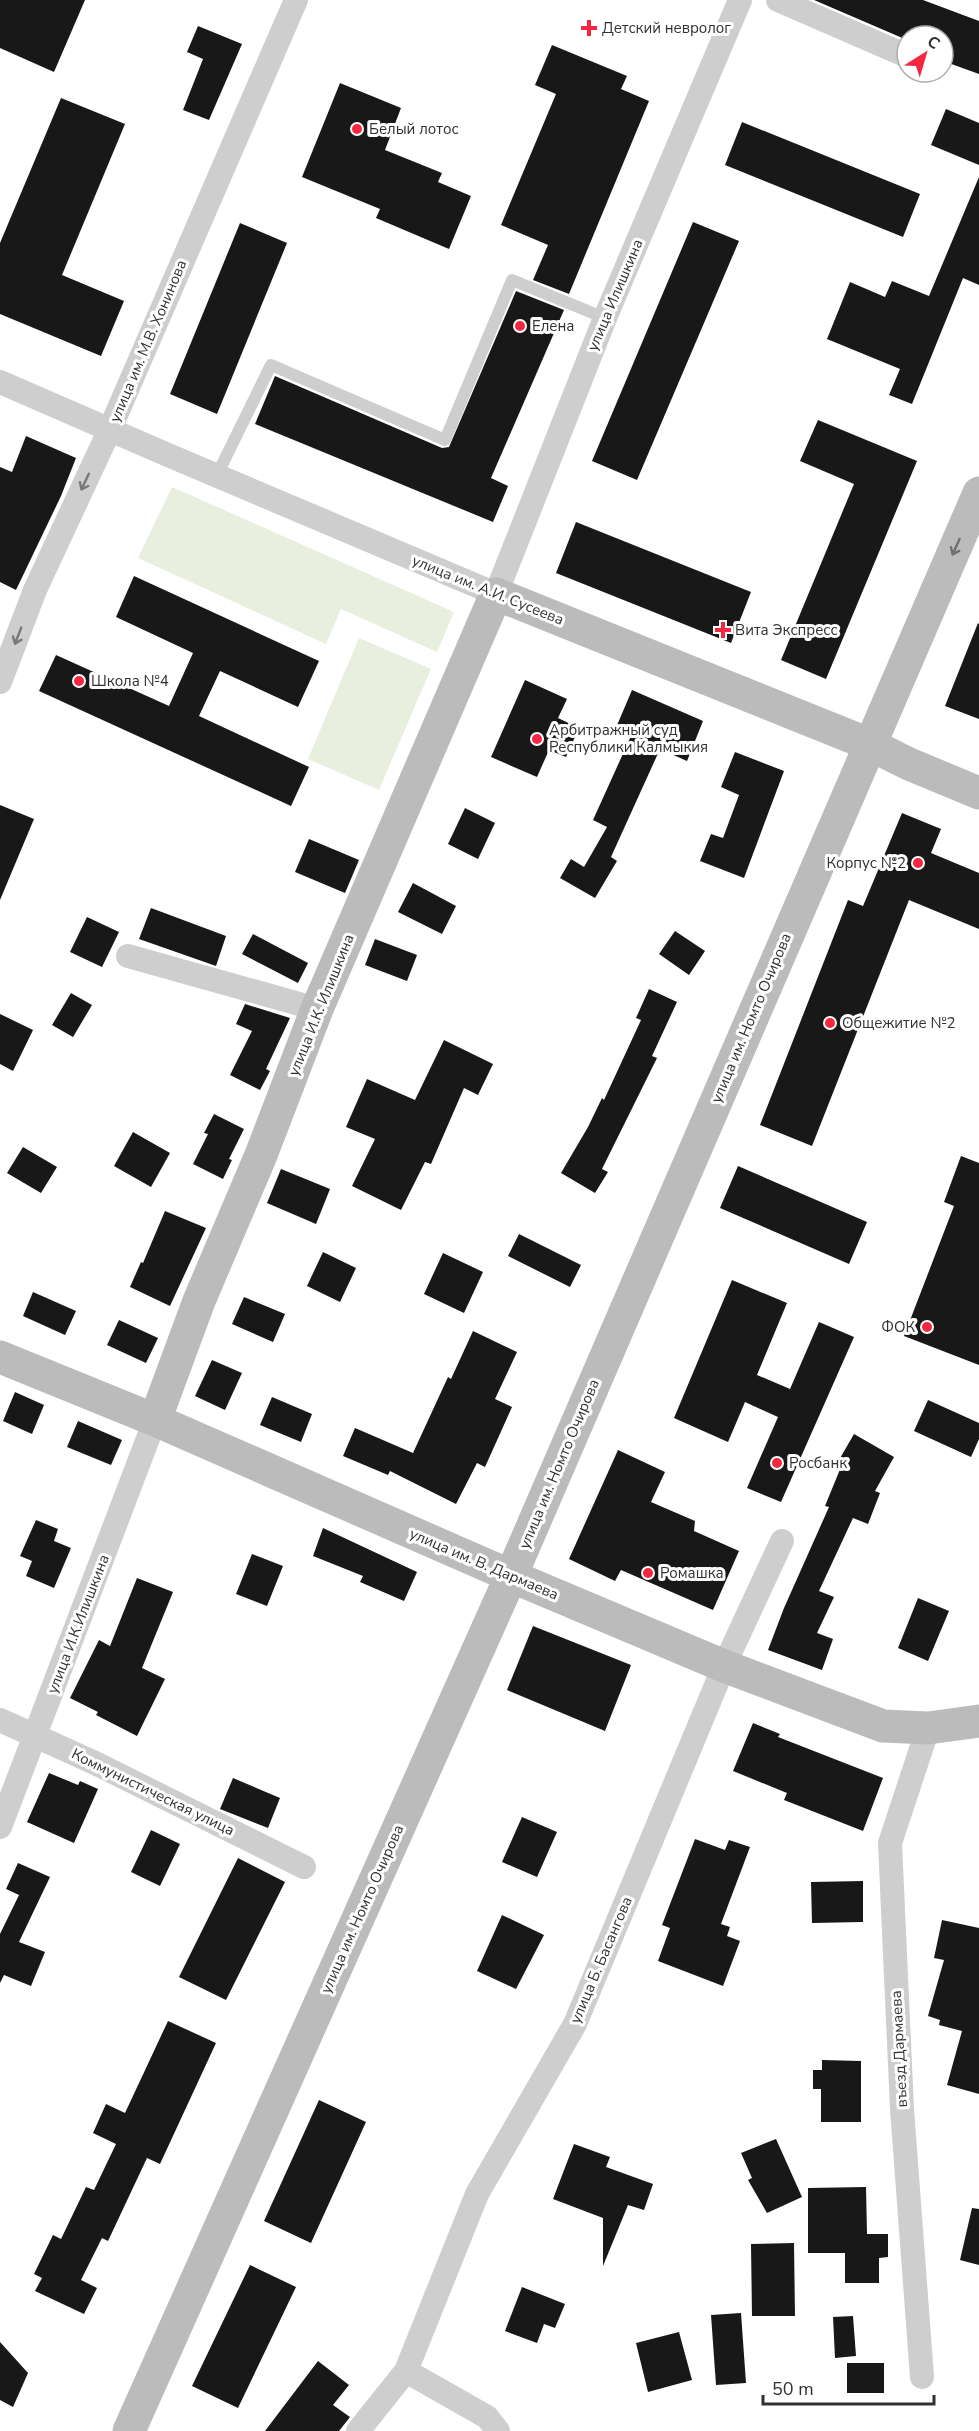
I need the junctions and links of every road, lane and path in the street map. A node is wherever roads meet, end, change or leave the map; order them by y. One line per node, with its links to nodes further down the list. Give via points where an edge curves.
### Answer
1 (296, 0): 7 (street, улица им. М.В. Хонинова)
2 (740, 0): 5 (street, улица Илишкина)
3 (778, 0): 4 (street)
4 (895, 51)
5 (604, 318): 8 (lane, via 512,280 445,440 271,365); 10 (street, улица Илишкина)
6 (0, 382): 7 (street, улица им. А.И. Сусеева)
7 (110, 429): 8 (street, улица им. А.И. Сусеева); 11 (street, улица им. М.В. Хонинова, one-way to 11, via 35,590)
8 (217, 475): 10 (street, улица им. А.И. Сусеева)
9 (979, 493): 12 (street, улица им. Номто Очирова, one-way to 12)
10 (496, 594): 12 (street, улица им. А.И. Сусеева); 15 (street, улица И.К. Илишкина)
11 (0, 682)
12 (869, 744): 13 (street, улица им. А.И. Сусеева); 19 (street, улица им. Номто Очирова)
13 (979, 793)
14 (128, 956): 15 (street)
15 (317, 1009): 17 (street, улица И.К. Илишкина)
16 (0, 1357): 17 (street, улица им. В. Дармаева)
17 (155, 1420): 19 (street, улица им. В. Дармаева); 24 (street, улица И.К.Илишкина)
18 (782, 1541): 20 (street, улица Б. Басангова)
19 (511, 1576): 20 (street, улица им. В. Дармаева); 29 (street, улица им. Номто Очирова)
20 (724, 1666): 23 (street, улица им. В. Дармаева, via 883,1725); 27 (street, улица Б. Басангова, via 574,2024 477,2194)
21 (0, 1720): 24 (street, Коммунистическая улица)
22 (979, 1721): 23 (street, улица им. В. Дармаева)
23 (928, 1728): 28 (street, въезд Дармаева, via 890,1843 902,2109)
24 (35, 1736): 25 (street, улица И.К.Илишкина); 26 (street, Коммунистическая улица)
25 (0, 1827)
26 (304, 1867)
27 (406, 2371): 30 (street, улица Б. Басангова); 31 (street, via 487,2417)
28 (922, 2377)
29 (129, 2431)
30 (358, 2431)
31 (498, 2431)

